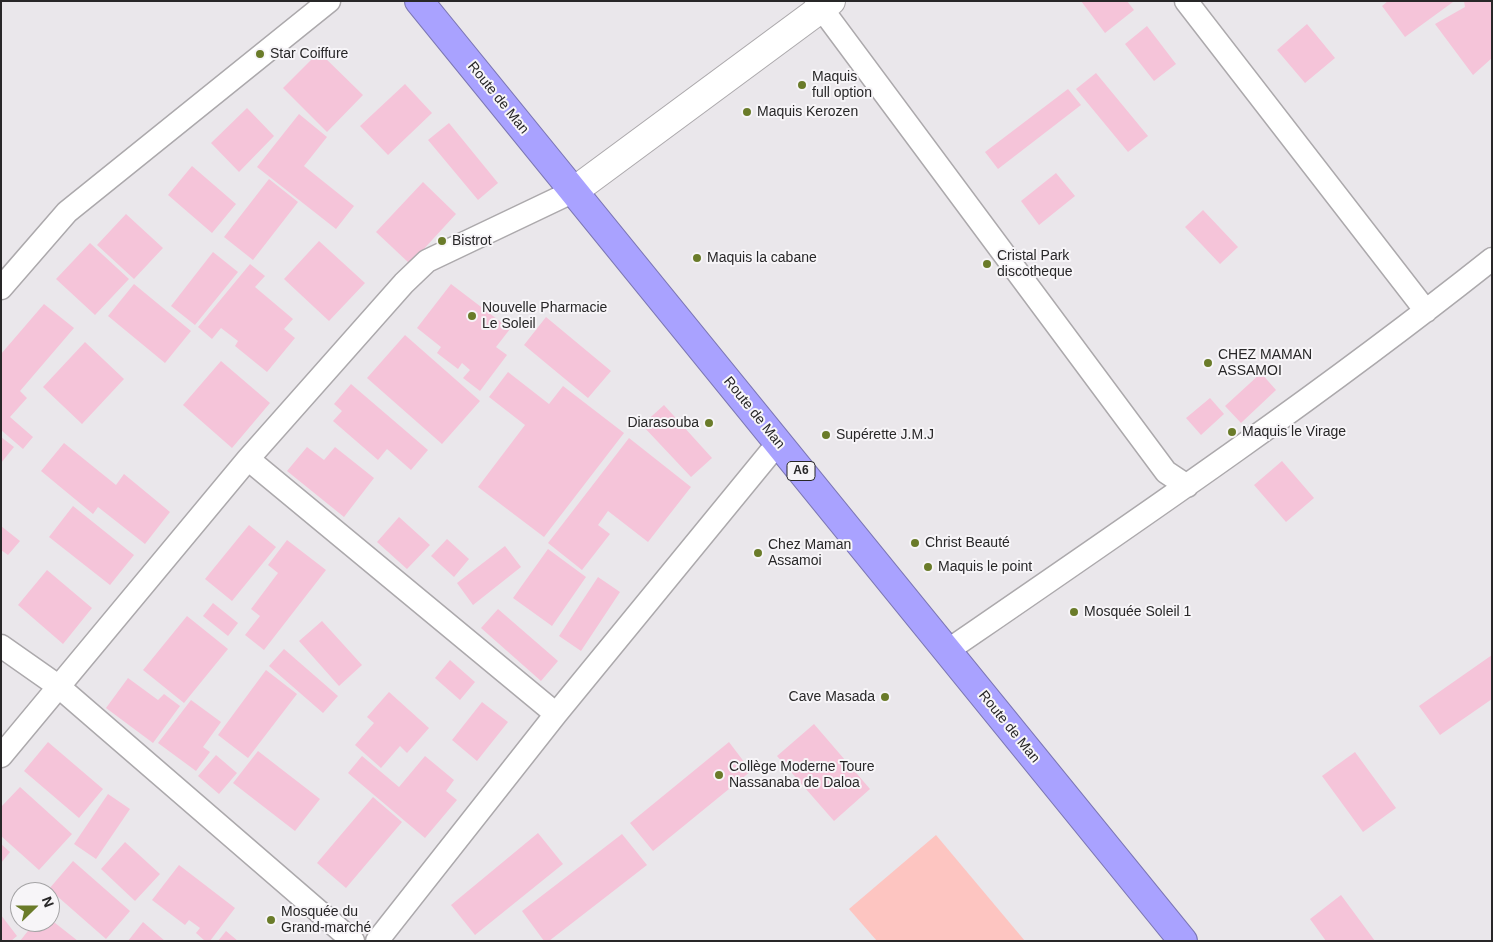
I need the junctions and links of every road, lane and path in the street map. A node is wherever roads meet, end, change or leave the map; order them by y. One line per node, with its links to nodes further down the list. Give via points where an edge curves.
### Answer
1 (329, 1): 7 (street, via 67,212)
2 (419, 1): 5 (highway, Route de Man / A6)
3 (1186, 1): 8 (street)
4 (823, 4): 5 (street); 11 (street, via 1166,472)
5 (574, 191): 9 (highway, Route de Man / A6); 10 (street, via 427,261)
6 (1492, 259): 8 (street)
7 (1, 288)
8 (1426, 312): 11 (street)
9 (778, 443): 13 (highway, Route de Man / A6); 15 (street)
10 (248, 459): 14 (street); 15 (street)
11 (1187, 486): 13 (street)
12 (1, 646): 14 (street)
13 (948, 651): 19 (highway, Route de Man / A6)
14 (58, 686): 16 (street); 17 (street)
15 (556, 714): 18 (street)
16 (1, 756)
17 (353, 941)
18 (377, 941)
19 (1183, 941)

